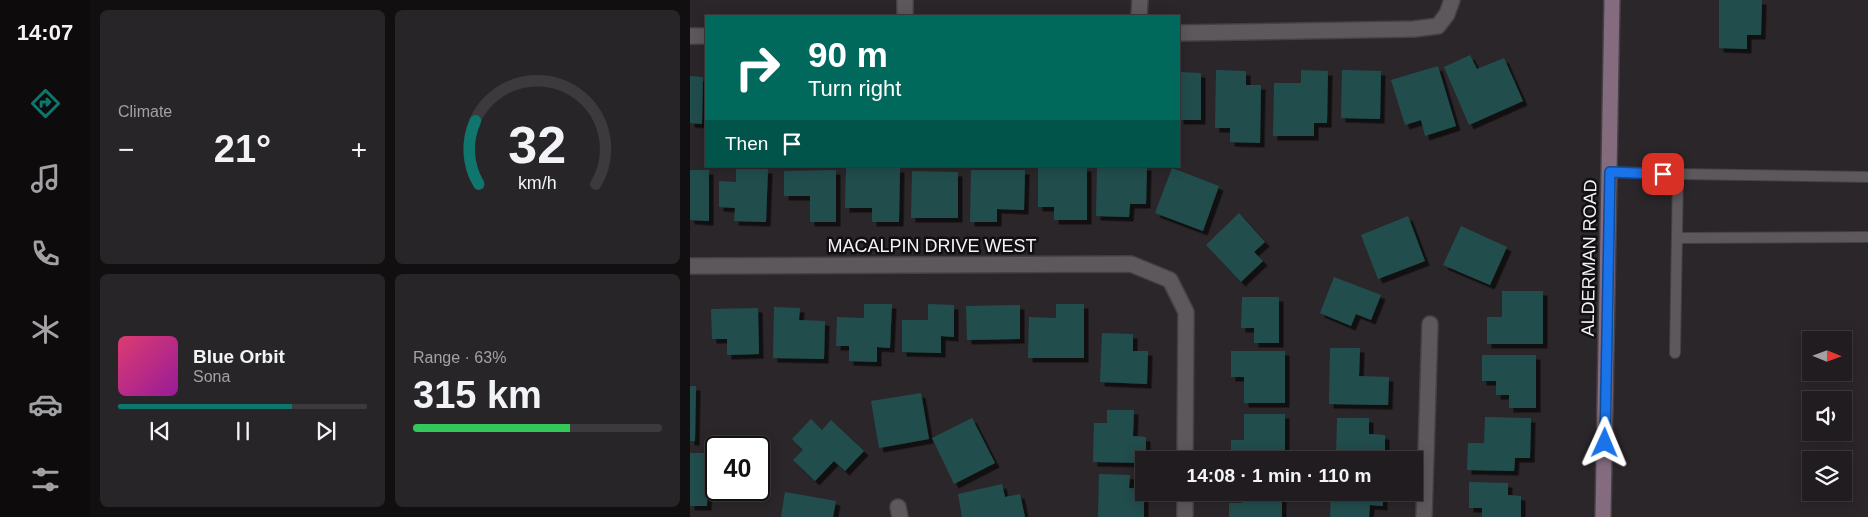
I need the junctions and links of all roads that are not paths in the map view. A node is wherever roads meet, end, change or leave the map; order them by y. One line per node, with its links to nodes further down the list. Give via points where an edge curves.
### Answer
1 (905, 0): 5 (street)
2 (1140, 0): 6 (street)
3 (1452, 0): 7 (street, via 1438,26 1414,29)
4 (1612, 0): 10 (street, ALDERMAN ROAD)
5 (905, 15)
6 (1140, 15)
7 (1180, 33)
8 (690, 36): 9 (street)
9 (705, 36)
10 (1610, 172): 11 (lane); 22 (street, ALDERMAN ROAD)
11 (1678, 174): 12 (lane); 14 (lane)
12 (1868, 177)
13 (1868, 237): 14 (lane)
14 (1677, 238): 17 (lane)
15 (690, 266): 18 (street, MACALPIN DRIVE WEST, via 1131,264 1170,280 1186,312)
16 (1430, 324): 21 (street)
17 (1675, 353)
18 (1185, 451)
19 (1185, 501): 20 (street)
20 (1185, 517)
21 (1424, 517)
22 (1603, 517)

